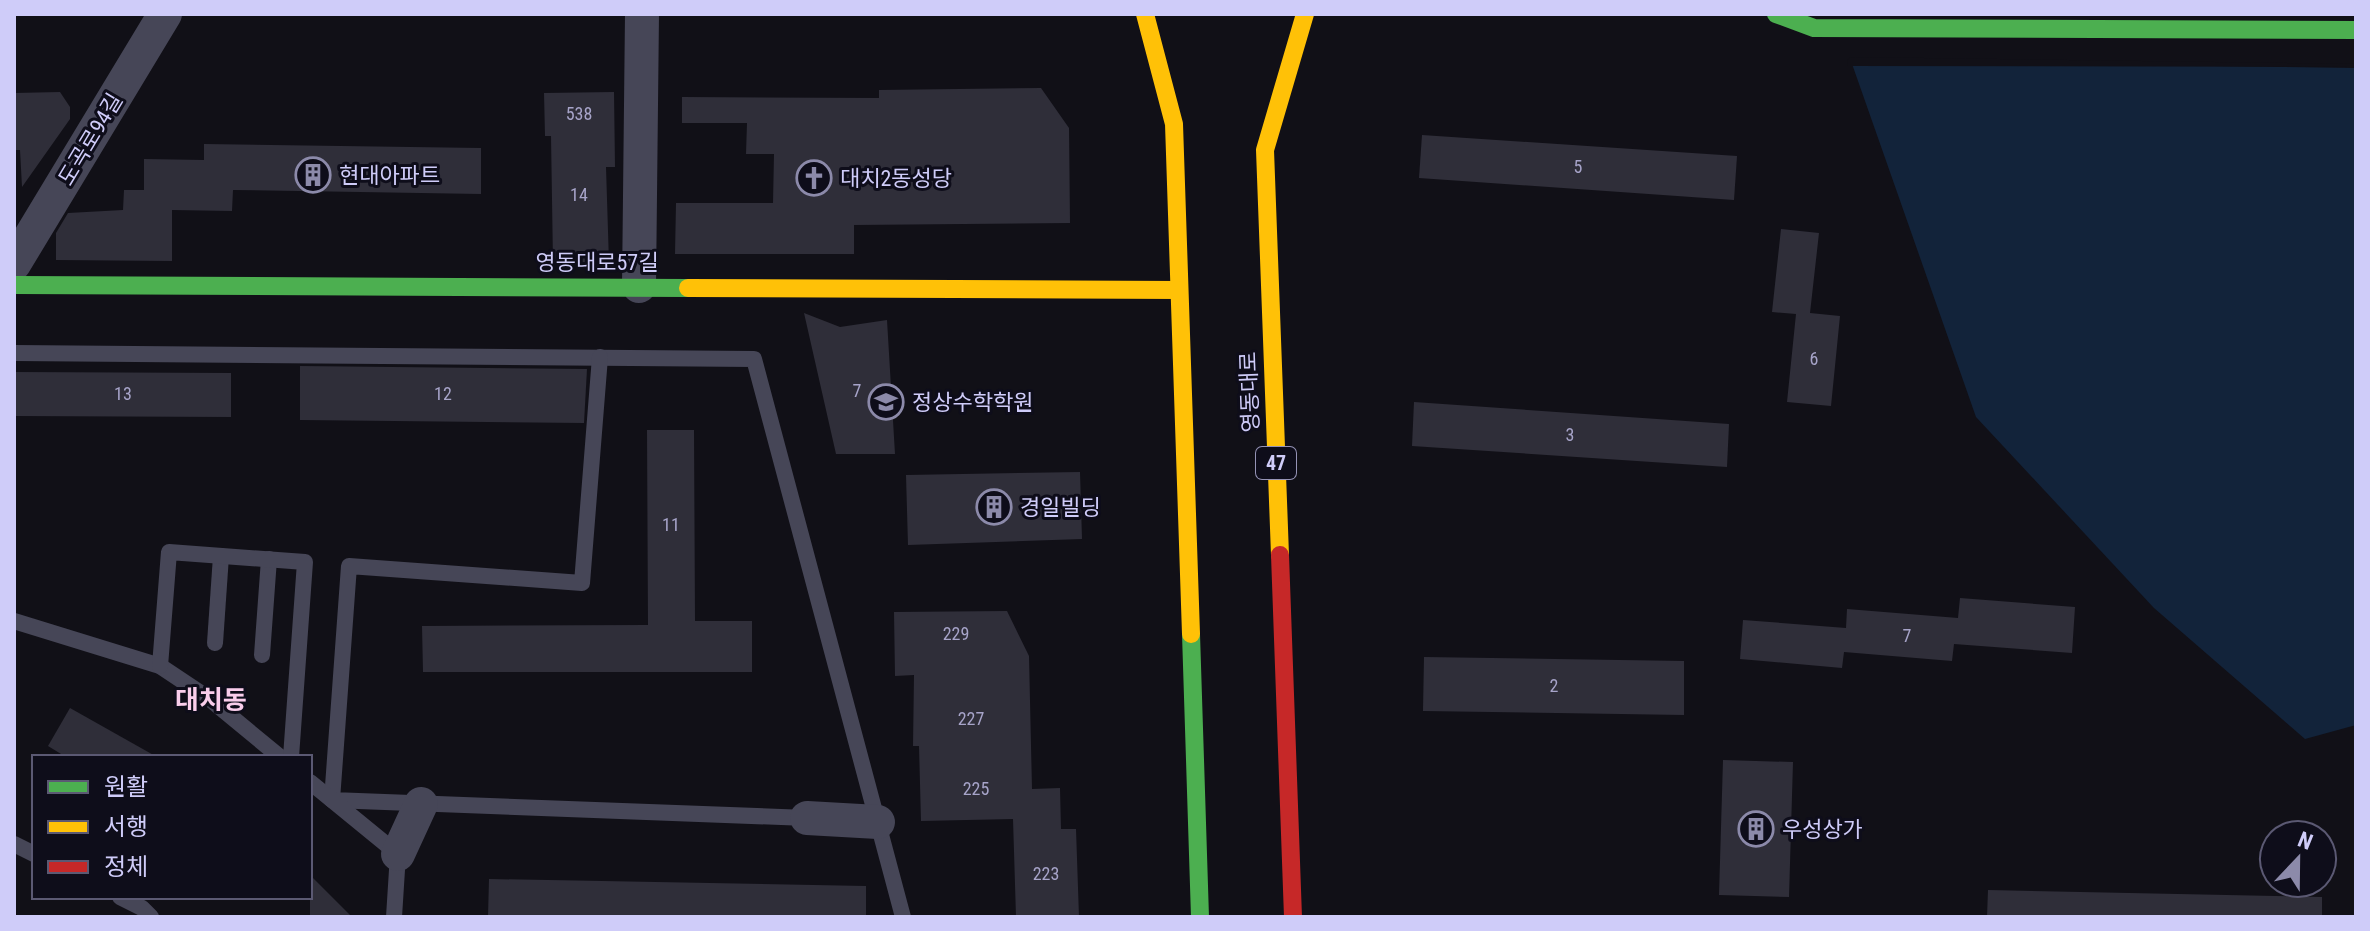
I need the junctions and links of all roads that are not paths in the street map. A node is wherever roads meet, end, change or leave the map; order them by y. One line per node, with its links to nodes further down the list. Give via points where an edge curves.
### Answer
1 (165, 14): 7 (street, 도곡로94길)
2 (642, 14): 9 (street)
3 (1145, 14): 10 (main road, via 1174,124)
4 (1305, 14): 34 (main road, 영동대로 / 47, via 1265,150)
5 (1776, 14): 6 (main road, via 1814,28)
6 (2356, 30)
7 (14, 264)
8 (14, 285): 9 (main road, 영동대로57길)
9 (639, 286): 10 (main road, 영동대로57길)
10 (1179, 290): 33 (main road)
11 (14, 353): 12 (lane)
12 (600, 357): 22 (lane, via 582,583 349,566); 25 (lane, via 754,359)
13 (221, 556): 14 (lane); 16 (lane); 18 (lane, via 169,552)
14 (269, 559): 17 (lane); 20 (lane, via 305,562)
15 (14, 621): 18 (lane)
16 (215, 643)
17 (262, 655)
18 (160, 666): 19 (lane)
19 (278, 755)
20 (291, 755)
21 (312, 784): 22 (lane)
22 (332, 800): 23 (lane); 28 (lane)
23 (421, 804): 24 (lane); 28 (street)
24 (807, 818): 25 (street)
25 (878, 822): 32 (lane)
26 (14, 844): 27 (lane)
27 (32, 853)
28 (398, 854): 31 (lane)
29 (124, 899): 30 (lane)
30 (151, 917)
31 (394, 917)
32 (903, 917)
33 (1200, 917)
34 (1293, 917)

